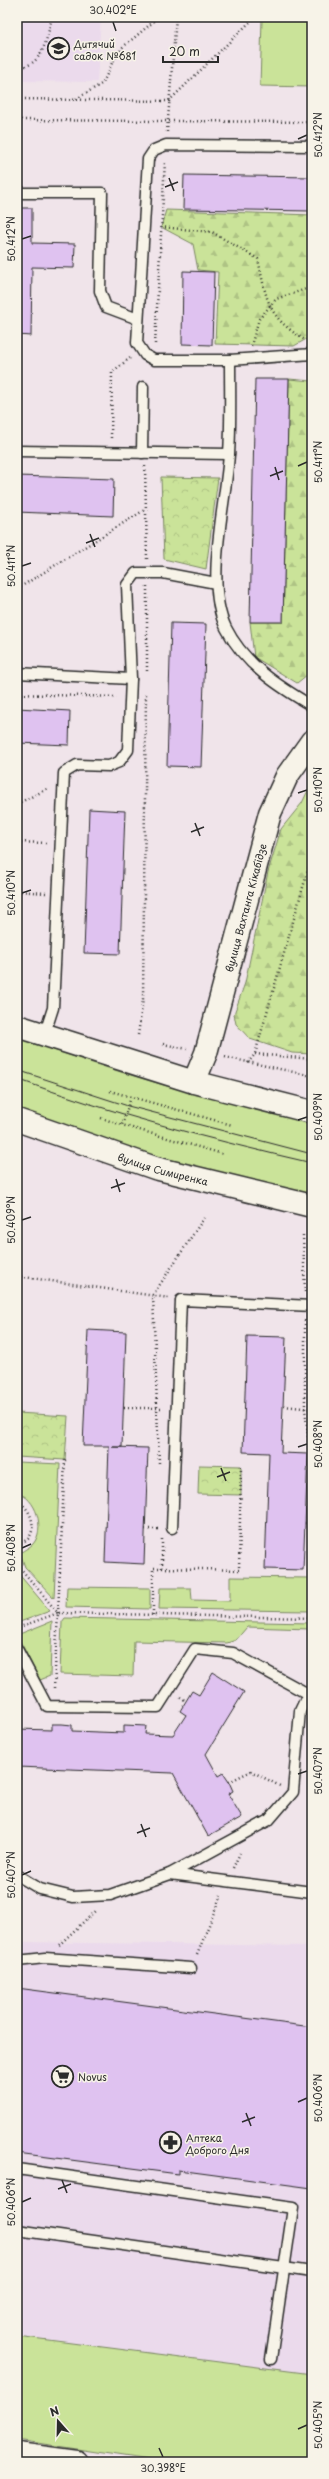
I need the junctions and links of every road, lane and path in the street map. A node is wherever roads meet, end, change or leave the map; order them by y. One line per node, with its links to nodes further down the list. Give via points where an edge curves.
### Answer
1 (52, 17): 5 (path, via 46,41 38,58 25,67)
2 (159, 17): 7 (path, via 123,47 102,83)
3 (176, 17): 8 (path)
4 (255, 17): 8 (path)
5 (17, 67)
6 (17, 99): 7 (path)
7 (76, 100): 8 (path)
8 (169, 101): 10 (path)
9 (17, 120): 10 (path)
10 (168, 122): 11 (path); 12 (path)
11 (312, 122)
12 (167, 128)
13 (166, 145): 14 (lane); 19 (lane, via 154,150 148,159); 24 (path)
14 (312, 146)
15 (17, 193): 19 (lane, via 102,193 100,291 106,307)
16 (161, 227): 18 (path, via 212,232 258,259)
17 (312, 287): 18 (path, via 276,300)
18 (269, 308): 20 (path, via 288,330); 23 (path, via 259,319)
19 (138, 319): 21 (lane, via 137,343)
20 (312, 344)
21 (142, 349): 24 (lane, via 145,355); 28 (path, via 112,372)
22 (312, 354): 23 (lane)
23 (246, 359): 25 (lane)
24 (154, 360): 25 (lane)
25 (230, 360): 30 (lane)
26 (143, 387): 29 (lane)
27 (17, 451): 28 (lane)
28 (110, 453): 29 (lane)
29 (143, 453): 30 (lane); 31 (path)
30 (229, 454): 33 (lane)
31 (146, 509): 32 (path); 34 (path)
32 (148, 572): 33 (lane); 36 (path); 37 (lane, via 136,573 127,585)
33 (216, 583): 41 (lane, via 218,606 226,628 241,652 255,667)
34 (17, 589)
35 (17, 674): 37 (lane)
36 (147, 675)
37 (131, 679): 40 (lane)
38 (146, 690): 51 (path, via 143,999)
39 (17, 694): 40 (path)
40 (130, 698): 43 (lane, via 128,750 119,762 109,766 77,765 64,773)
41 (312, 706)
42 (312, 740): 56 (street, вулиця Вахтанга Кікабідзе, via 288,776 270,813 206,1053)
43 (64, 781): 44 (path); 46 (lane)
44 (17, 804)
45 (17, 842): 46 (path)
46 (60, 844): 49 (lane)
47 (312, 856): 53 (path)
48 (17, 891): 49 (path)
49 (58, 894): 52 (lane, via 53,1008)
50 (17, 1026): 52 (street)
51 (138, 1035)
52 (44, 1036): 56 (street)
53 (255, 1054): 54 (path); 55 (path, via 248,1063)
54 (312, 1059)
55 (312, 1076)
56 (194, 1082): 59 (street)
57 (110, 1091): 58 (path)
58 (131, 1097): 62 (path); 63 (path)
59 (312, 1112)
60 (101, 1118): 62 (path)
61 (17, 1120): 65 (street, вулиця Симиренка, via 155,1168)
62 (122, 1124): 64 (path)
63 (232, 1125)
64 (223, 1154)
65 (312, 1206)
66 (303, 1235): 69 (path)
67 (17, 1276): 68 (path)
68 (181, 1300): 69 (lane); 74 (lane)
69 (309, 1305): 72 (path)
70 (284, 1406): 72 (path)
71 (124, 1408): 74 (path)
72 (305, 1408): 73 (path); 77 (path)
73 (312, 1408)
74 (177, 1409): 81 (lane)
75 (65, 1460): 86 (path)
76 (241, 1466): 85 (path, via 239,1570)
77 (312, 1472)
78 (17, 1501): 83 (path, via 30,1513 33,1526 28,1538)
79 (305, 1523): 80 (path)
80 (312, 1523)
81 (172, 1528)
82 (162, 1536): 85 (path)
83 (17, 1545)
84 (17, 1560): 86 (path, via 21,1569)
85 (162, 1568): 87 (path, via 153,1568)
86 (58, 1613): 87 (path); 89 (path); 93 (path)
87 (153, 1615): 88 (path)
88 (312, 1618)
89 (17, 1628)
90 (312, 1638): 92 (path)
91 (17, 1649): 93 (lane, via 47,1706)
92 (310, 1693): 93 (lane, via 233,1653 195,1649 158,1707); 95 (lane, via 300,1711)
93 (54, 1706)
94 (229, 1782): 95 (path, via 251,1771)
95 (293, 1792): 96 (lane, via 269,1820)
96 (251, 1829): 97 (lane); 99 (path)
97 (170, 1874): 99 (lane); 101 (lane)
98 (17, 1875): 101 (lane, via 40,1889 74,1897)
99 (227, 1882): 100 (lane); 104 (path)
100 (312, 1892)
101 (110, 1896): 102 (path)
102 (45, 1958): 103 (lane); 104 (lane)
103 (17, 1961)
104 (191, 1968)
105 (17, 2169): 107 (lane, via 293,2208)
106 (17, 2230): 107 (lane)
107 (285, 2268): 108 (lane); 109 (lane)
108 (312, 2272)
109 (271, 2359)
110 (17, 2454): 111 (street)
111 (77, 2462)

